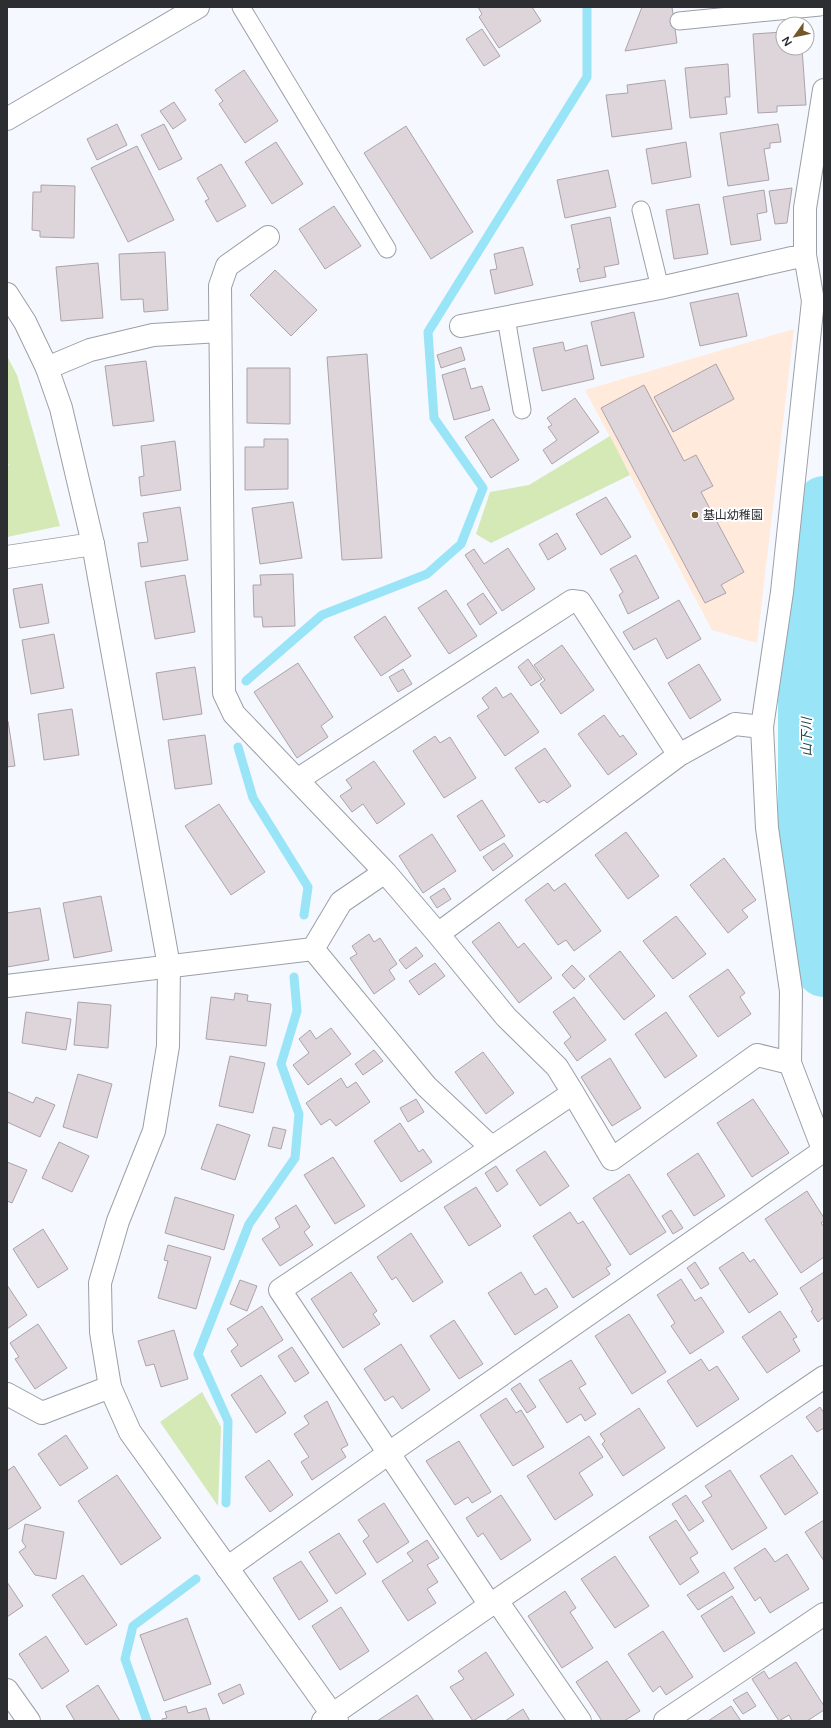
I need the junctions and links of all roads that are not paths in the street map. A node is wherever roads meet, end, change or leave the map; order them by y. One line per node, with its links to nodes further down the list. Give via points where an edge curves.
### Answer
1 (198, 7): 6 (street)
2 (241, 7): 9 (lane)
3 (820, 7): 4 (lane)
4 (679, 22)
5 (824, 90): 10 (street, via 805,208)
6 (7, 119)
7 (640, 210): 11 (lane)
8 (268, 237): 15 (street, via 228,266 220,286)
9 (386, 249)
10 (805, 255): 11 (street); 20 (street, via 813,301 782,592)
11 (660, 288): 13 (street)
12 (7, 294): 16 (street, via 25,322)
13 (506, 318): 14 (street); 17 (lane)
14 (461, 326)
15 (220, 331): 16 (street, via 153,335 90,350); 22 (street, via 224,693 234,714)
16 (47, 368): 18 (street, via 61,408)
17 (522, 410)
18 (93, 544): 19 (street); 26 (street)
19 (7, 557)
20 (762, 727): 21 (street, via 735,724); 28 (street, via 767,828 791,991)
21 (679, 755): 22 (street, via 580,602 572,601); 24 (street)
22 (297, 780): 23 (street)
23 (385, 872): 24 (street); 25 (street, via 342,902)
24 (438, 934): 29 (street, via 506,1017 557,1067)
25 (314, 949): 26 (street); 30 (street, via 426,1086)
26 (169, 966): 27 (street); 33 (street, via 168,1046 154,1131 118,1221 100,1283 101,1332)
27 (7, 986)
28 (790, 1063): 29 (street, via 757,1055 612,1159); 31 (street)
29 (573, 1093): 30 (street)
30 (491, 1147): 35 (street, via 280,1290)
31 (824, 1151): 35 (street)
32 (824, 1377): 37 (street)
33 (110, 1387): 34 (street, via 42,1414); 36 (street, via 130,1432)
34 (7, 1394)
35 (389, 1453): 36 (street); 37 (street)
36 (227, 1568): 40 (street)
37 (494, 1603): 40 (street); 42 (street)
38 (824, 1614): 43 (street)
39 (7, 1690): 41 (street)
40 (331, 1719)
41 (29, 1721)
42 (580, 1721)
43 (665, 1721)

